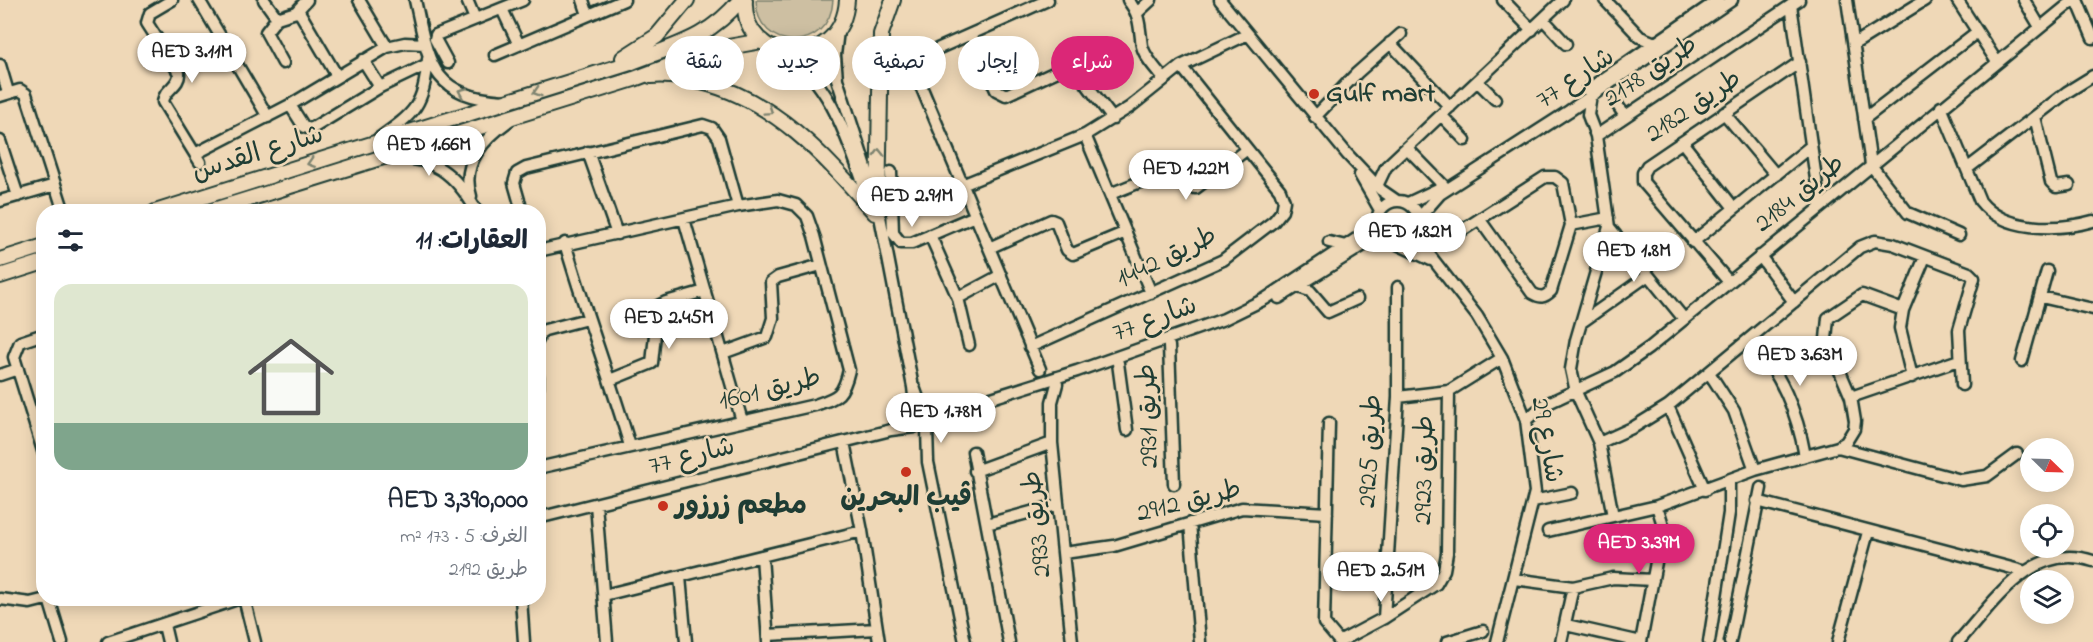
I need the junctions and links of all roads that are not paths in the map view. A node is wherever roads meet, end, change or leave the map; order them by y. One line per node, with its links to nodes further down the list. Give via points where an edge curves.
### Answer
1 (172, 0): 89 (street, via 150,13 147,23 180,77 166,91 164,102 198,158)
2 (199, 0): 89 (street)
3 (264, 0): 37 (street)
4 (307, 0): 34 (street)
5 (359, 0): 57 (street)
6 (415, 0): 60 (street)
7 (467, 0): 38 (street)
8 (523, 0): 32 (street)
9 (583, 0): 36 (street)
10 (624, 0): 36 (street)
11 (687, 0): 70 (main road, via 668,25 645,45)
12 (740, 0): 70 (main road, شارع القدس, via 727,17 703,35)
13 (745, 0): 47 (main road, via 748,19)
14 (893, 0): 131 (main road, one-way to 14, via 881,34)
15 (1048, 0): 46 (street)
16 (1128, 0): 35 (street)
17 (1151, 0): 35 (street)
18 (1220, 0): 44 (street)
19 (1503, 0): 41 (street)
20 (1563, 0): 39 (street)
21 (1605, 0): 33 (street)
22 (1620, 0): 33 (street)
23 (1718, 0): 53 (street, شارع 77)
24 (1732, 0): 78 (street, شارع 77)
25 (1847, 0): 55 (street)
26 (1925, 0): 55 (street)
27 (1957, 0): 43 (street)
28 (2024, 0): 40 (street)
29 (2075, 0): 40 (street, طريق 2184); 50 (street)
30 (1795, 3): 63 (street, طريق 2178); 88 (street, طريق 2178)
31 (849, 4): 42 (main road)
32 (502, 9): 38 (street); 56 (street)
33 (1616, 11): 49 (street)
34 (296, 12): 37 (street); 69 (street, via 303,16)
35 (1137, 13): 73 (street, via 1142,46)
36 (588, 15): 56 (street)
37 (277, 18): 65 (street, via 266,32)
38 (475, 19): 58 (street, via 436,35)
39 (1543, 19): 41 (street); 54 (street)
40 (2040, 27): 64 (street, طريق 2184)
41 (1532, 30): 74 (street)
42 (838, 31): 48 (main road); 131 (street, via 837,79)
43 (1977, 32): 64 (street); 94 (street)
44 (1248, 34): 68 (street); 91 (street)
45 (1401, 34): 52 (street)
46 (972, 35): 93 (street, via 998,93 1006,95 1072,69); 114 (street, via 928,53 918,72)
47 (759, 36)
48 (833, 36)
49 (1640, 37): 53 (street); 59 (street)
50 (2093, 38)
51 (756, 42): 72 (main road, شارع القدس, via 711,50)
52 (1390, 43): 84 (street); 91 (street)
53 (1655, 43): 59 (street, شارع 77)
54 (1566, 44)
55 (1854, 44): 94 (street)
56 (519, 45): 61 (street)
57 (387, 46): 60 (street, via 405,42); 62 (street)
58 (439, 48): 60 (street); 66 (street)
59 (1640, 52): 117 (street, شارع 77)
60 (427, 55): 75 (street); 80 (street, one-way to 60, via 466,96 456,91 436,72); 100 (street, via 421,99 410,116)
61 (495, 55)
62 (363, 60): 69 (street); 75 (street)
63 (1800, 62): 86 (street, طريق 2182); 101 (street, طريق 2178)
64 (1997, 62): 83 (street, طريق 2184)
65 (283, 63)
66 (448, 63)
67 (0, 65): 77 (street)
68 (1181, 66): 73 (street); 103 (street, طريق 1442)
69 (337, 76): 82 (street)
70 (587, 76): 80 (main road, شارع القدس, one-way to 80)
71 (2093, 76): 92 (street)
72 (634, 79): 90 (main road, شارع القدس); 131 (main road, one-way to 131, via 681,76 741,95 790,126)
73 (1164, 79): 93 (street)
74 (1477, 81): 79 (street); 84 (street)
75 (380, 87): 82 (street, via 311,129 304,127)
76 (823, 90): 131 (street)
77 (4, 94): 113 (street, via 20,90 27,94)
78 (1591, 96): 85 (street, شارع 77); 87 (street)
79 (1495, 99)
80 (510, 101): 100 (main road, شارع القدس)
81 (1616, 104): 88 (street)
82 (290, 105): 89 (street)
83 (1941, 107): 107 (street, طريق 2184); 109 (street)
84 (1445, 111): 97 (street); 102 (street)
85 (1569, 111): 87 (street); 137 (street, شارع 77, via 1440,194)
86 (1724, 113): 99 (street, طريق 2182); 112 (street)
87 (1588, 115): 96 (street)
88 (1625, 116): 96 (street, طريق 2178)
89 (268, 117)
90 (515, 117): 106 (main road, شارع القدس); 126 (street, via 479,147 468,172)
91 (1316, 117): 105 (street)
92 (2035, 117): 109 (street); 115 (street, via 2051,183 2056,187)
93 (1113, 119): 95 (street)
94 (1864, 119): 107 (street)
95 (1085, 135): 114 (street); 118 (street)
96 (1596, 136): 138 (street)
97 (1465, 140)
98 (0, 141): 119 (street)
99 (1682, 142): 130 (street); 147 (street, طريق 2182, via 1642,173 1643,182)
100 (369, 145): 123 (main road, شارع القدس, one-way to 123)
101 (1811, 146): 112 (street); 129 (street, طريق 2178)
102 (1407, 148): 108 (street); 117 (street)
103 (1246, 150): 118 (street, via 1196,188 1189,187 1175,170 1169,169); 169 (street, طريق 1442, via 1280,190 1282,211 1223,260)
104 (588, 152): 127 (street, via 517,173 514,183); 128 (street, via 704,126 712,128); 142 (street)
105 (1347, 154): 111 (street); 132 (street)
106 (375, 160): 124 (main road, شارع القدس); 125 (street, via 408,157 432,162 452,175)
107 (1871, 165): 129 (street, طريق 2184); 144 (street, via 1908,213)
108 (1386, 167): 111 (street); 116 (street)
109 (1968, 168): 136 (street, via 1980,201 1989,213 2004,221 2047,226)
110 (891, 172): 143 (street, via 894,237 907,244)
111 (1366, 174): 116 (street)
112 (1776, 175): 130 (street)
113 (55, 185): 119 (street); 122 (street)
114 (962, 185): 133 (street)
115 (2069, 185)
116 (1377, 186): 121 (street)
117 (1443, 186): 121 (street, شارع 77)
118 (1110, 194): 141 (street)
119 (18, 196): 120 (street)
120 (0, 201)
121 (1402, 202): 132 (street, via 1388,203); 137 (street, via 1417,212)
122 (61, 204)
123 (181, 204)
124 (233, 204)
125 (471, 204)
126 (474, 204)
127 (520, 204)
128 (738, 206): 134 (street, طريق 1601); 158 (street, طريق 1601, via 778,200 796,205 807,216)
129 (1820, 207): 153 (street, طريق 2184)
130 (1734, 208): 147 (street)
131 (878, 215): 209 (street)
132 (1378, 215): 145 (street, via 1379,231); 149 (street, شارع 77)
133 (975, 216): 143 (street); 150 (street)
134 (684, 219): 142 (street, طريق 1601); 167 (street)
135 (1480, 220): 139 (street, via 1545,177 1556,177 1563,183); 139 (street, via 1532,293 1539,297 1551,291); 140 (street)
136 (2093, 221)
137 (1419, 222): 145 (street, via 1413,237); 156 (street, شارع 29, via 1425,246)
138 (1608, 223): 139 (street); 162 (street); 178 (street)
139 (1571, 225)
140 (1461, 231)
141 (1126, 232): 150 (street, via 1073,254 1067,250 1056,222 1051,220); 169 (street)
142 (617, 234): 148 (street, طريق 1601)
143 (930, 235): 171 (street)
144 (1959, 235)
145 (1390, 241): 156 (street, شارع 29, via 1417,251); 163 (street, شارع 77, via 1364,245)
146 (1329, 242): 149 (street)
147 (1693, 242): 164 (street, طريق 2182)
148 (565, 243): 152 (street, طريق 1601); 177 (street)
149 (1347, 246): 196 (street, شارع 77, via 1245,309)
150 (989, 248): 160 (street)
151 (36, 249): 155 (main road)
152 (546, 249)
153 (1760, 256): 164 (street, طريق 2184); 173 (street)
154 (1925, 257): 173 (street, via 1875,241 1860,247); 175 (street); 187 (street, via 1974,278 1959,330)
155 (0, 260)
156 (1436, 264): 186 (street, شارع 29, via 1477,316)
157 (36, 265): 161 (main road)
158 (821, 265): 185 (street, via 771,282 773,318 767,337); 208 (street, طريق 1601, via 847,355 846,385 838,397 815,405)
159 (2047, 271): 170 (street)
160 (1001, 275): 171 (street); 184 (street)
161 (0, 276)
162 (1647, 276): 176 (street); 178 (street)
163 (1312, 278): 165 (street, شارع 77); 168 (street)
164 (1729, 282): 176 (street, طريق 2184)
165 (1298, 287): 168 (street); 183 (street, شارع 77, via 1248,315)
166 (1398, 287): 201 (street, طريق 2925)
167 (705, 291): 185 (street); 195 (street, via 658,306 652,363)
168 (1310, 291): 172 (street, via 1328,312)
169 (1150, 292): 184 (street, طريق 1442)
170 (2041, 297): 174 (street); 188 (street)
171 (958, 298): 182 (street)
172 (1357, 299)
173 (1794, 302): 181 (street)
174 (2093, 309)
175 (1903, 310): 194 (street, via 1899,334); 202 (street, via 1862,295 1828,318 1826,339)
176 (1684, 318): 200 (street, طريق 2184, via 1615,372)
177 (587, 319): 179 (street); 195 (street)
178 (1582, 322): 200 (street, via 1571,369)
179 (546, 330)
180 (36, 337): 190 (street, via 16,346)
181 (1751, 339): 192 (street); 220 (street, via 1784,384)
182 (969, 345)
183 (1168, 346): 189 (street, شارع 77); 225 (street, طريق 2931)
184 (1030, 347): 191 (street)
185 (723, 353): 208 (street)
186 (1502, 358): 199 (street, طريق 2923); 204 (street, شارع 29)
187 (1959, 360): 194 (street); 197 (street)
188 (2022, 361)
189 (1118, 363): 196 (street, شارع 77); 212 (street)
190 (18, 369): 193 (street); 211 (street)
191 (1040, 369): 196 (street); 198 (street)
192 (1710, 374): 206 (street); 222 (street, via 1734,411)
193 (0, 375)
194 (1912, 376): 202 (street)
195 (610, 380): 216 (street)
196 (1054, 381): 198 (street, شارع 77); 203 (street, طريق 2933)
197 (1962, 385)
198 (1039, 386): 203 (street); 209 (street, شارع 77)
199 (1449, 391): 201 (street, طريق 2923); 259 (street, طريق 2923, via 1444,570 1436,584)
200 (1576, 392): 205 (street, طريق 2184); 215 (street)
201 (1398, 397): 259 (street, طريق 2925)
202 (1851, 397): 217 (street, via 1854,429)
203 (1052, 402): 214 (street, طريق 2933)
204 (1522, 403): 205 (street, طريق 2184); 207 (street, شارع 29)
205 (1544, 405): 207 (street, طريق 2184)
206 (1668, 406): 215 (street); 227 (street)
207 (1526, 420): 229 (street, شارع 29, via 1535,478)
208 (742, 421): 216 (street, طريق 1601)
209 (921, 421): 213 (street, شارع 77); 273 (street)
210 (1329, 423): 234 (street)
211 (36, 428)
212 (1127, 430)
213 (843, 442): 231 (street, شارع 77); 239 (street)
214 (1052, 443): 223 (street); 232 (street, طريق 2933)
215 (1599, 443): 236 (street)
216 (630, 446): 221 (street, طريق 1601)
217 (1838, 447): 219 (street, via 1961,480 1988,476); 220 (street)
218 (973, 452): 223 (street)
219 (2017, 454)
220 (1805, 456): 222 (street)
221 (546, 466)
222 (1755, 470): 224 (street)
223 (975, 471): 238 (street)
224 (1729, 480): 227 (street); 282 (street, via 1729,513)
225 (1174, 484)
226 (1761, 488): 230 (street)
227 (1705, 490): 233 (street)
228 (1572, 494): 229 (street)
229 (1533, 501): 249 (street, شارع 29)
230 (1757, 501): 241 (street); 283 (street)
231 (596, 504): 235 (street, شارع 77); 252 (street)
232 (1057, 505): 238 (street); 242 (street, طريق 2933)
233 (1658, 506): 236 (street); 250 (street, via 1663,525)
234 (1327, 513): 237 (street, طريق 2912, via 1257,507); 277 (street, via 1324,623)
235 (546, 516)
236 (1614, 516): 240 (street)
237 (1190, 523): 242 (street, طريق 2912, via 1103,548); 276 (street)
238 (987, 524): 274 (street)
239 (862, 531): 243 (street); 262 (street)
240 (1548, 531)
241 (1868, 532): 245 (street); 284 (street)
242 (1064, 553): 275 (street, طريق 2933)
243 (762, 556): 248 (street); 264 (street)
244 (2093, 561): 246 (street, via 2074,556 2055,558)
245 (2020, 570)
246 (2025, 570)
247 (2020, 574): 285 (street)
248 (681, 577): 252 (street); 271 (street)
249 (1514, 579): 251 (street); 279 (street, شارع 29)
250 (1653, 580): 251 (street, via 1613,578); 281 (street)
251 (1573, 587): 261 (street)
252 (604, 595): 270 (street)
253 (0, 599): 254 (street)
254 (36, 602)
255 (51, 606): 265 (street)
256 (220, 606): 260 (street)
257 (245, 606): 268 (street)
258 (522, 606): 269 (street)
259 (1384, 618): 277 (street)
260 (164, 625): 266 (street); 267 (street)
261 (1566, 625): 280 (street); 281 (street)
262 (877, 629): 264 (street); 272 (street)
263 (1483, 631): 278 (street)
264 (768, 639)
265 (62, 642)
266 (108, 642)
267 (168, 642)
268 (255, 642)
269 (524, 642)
270 (607, 642)
271 (686, 642)
272 (879, 642)
273 (964, 642)
274 (1009, 642)
275 (1072, 642)
276 (1200, 642)
277 (1340, 642)
278 (1447, 642)
279 (1497, 642)
280 (1561, 642)
281 (1641, 642)
282 (1709, 642)
283 (1730, 642)
284 (1838, 642)
285 (1958, 642)

